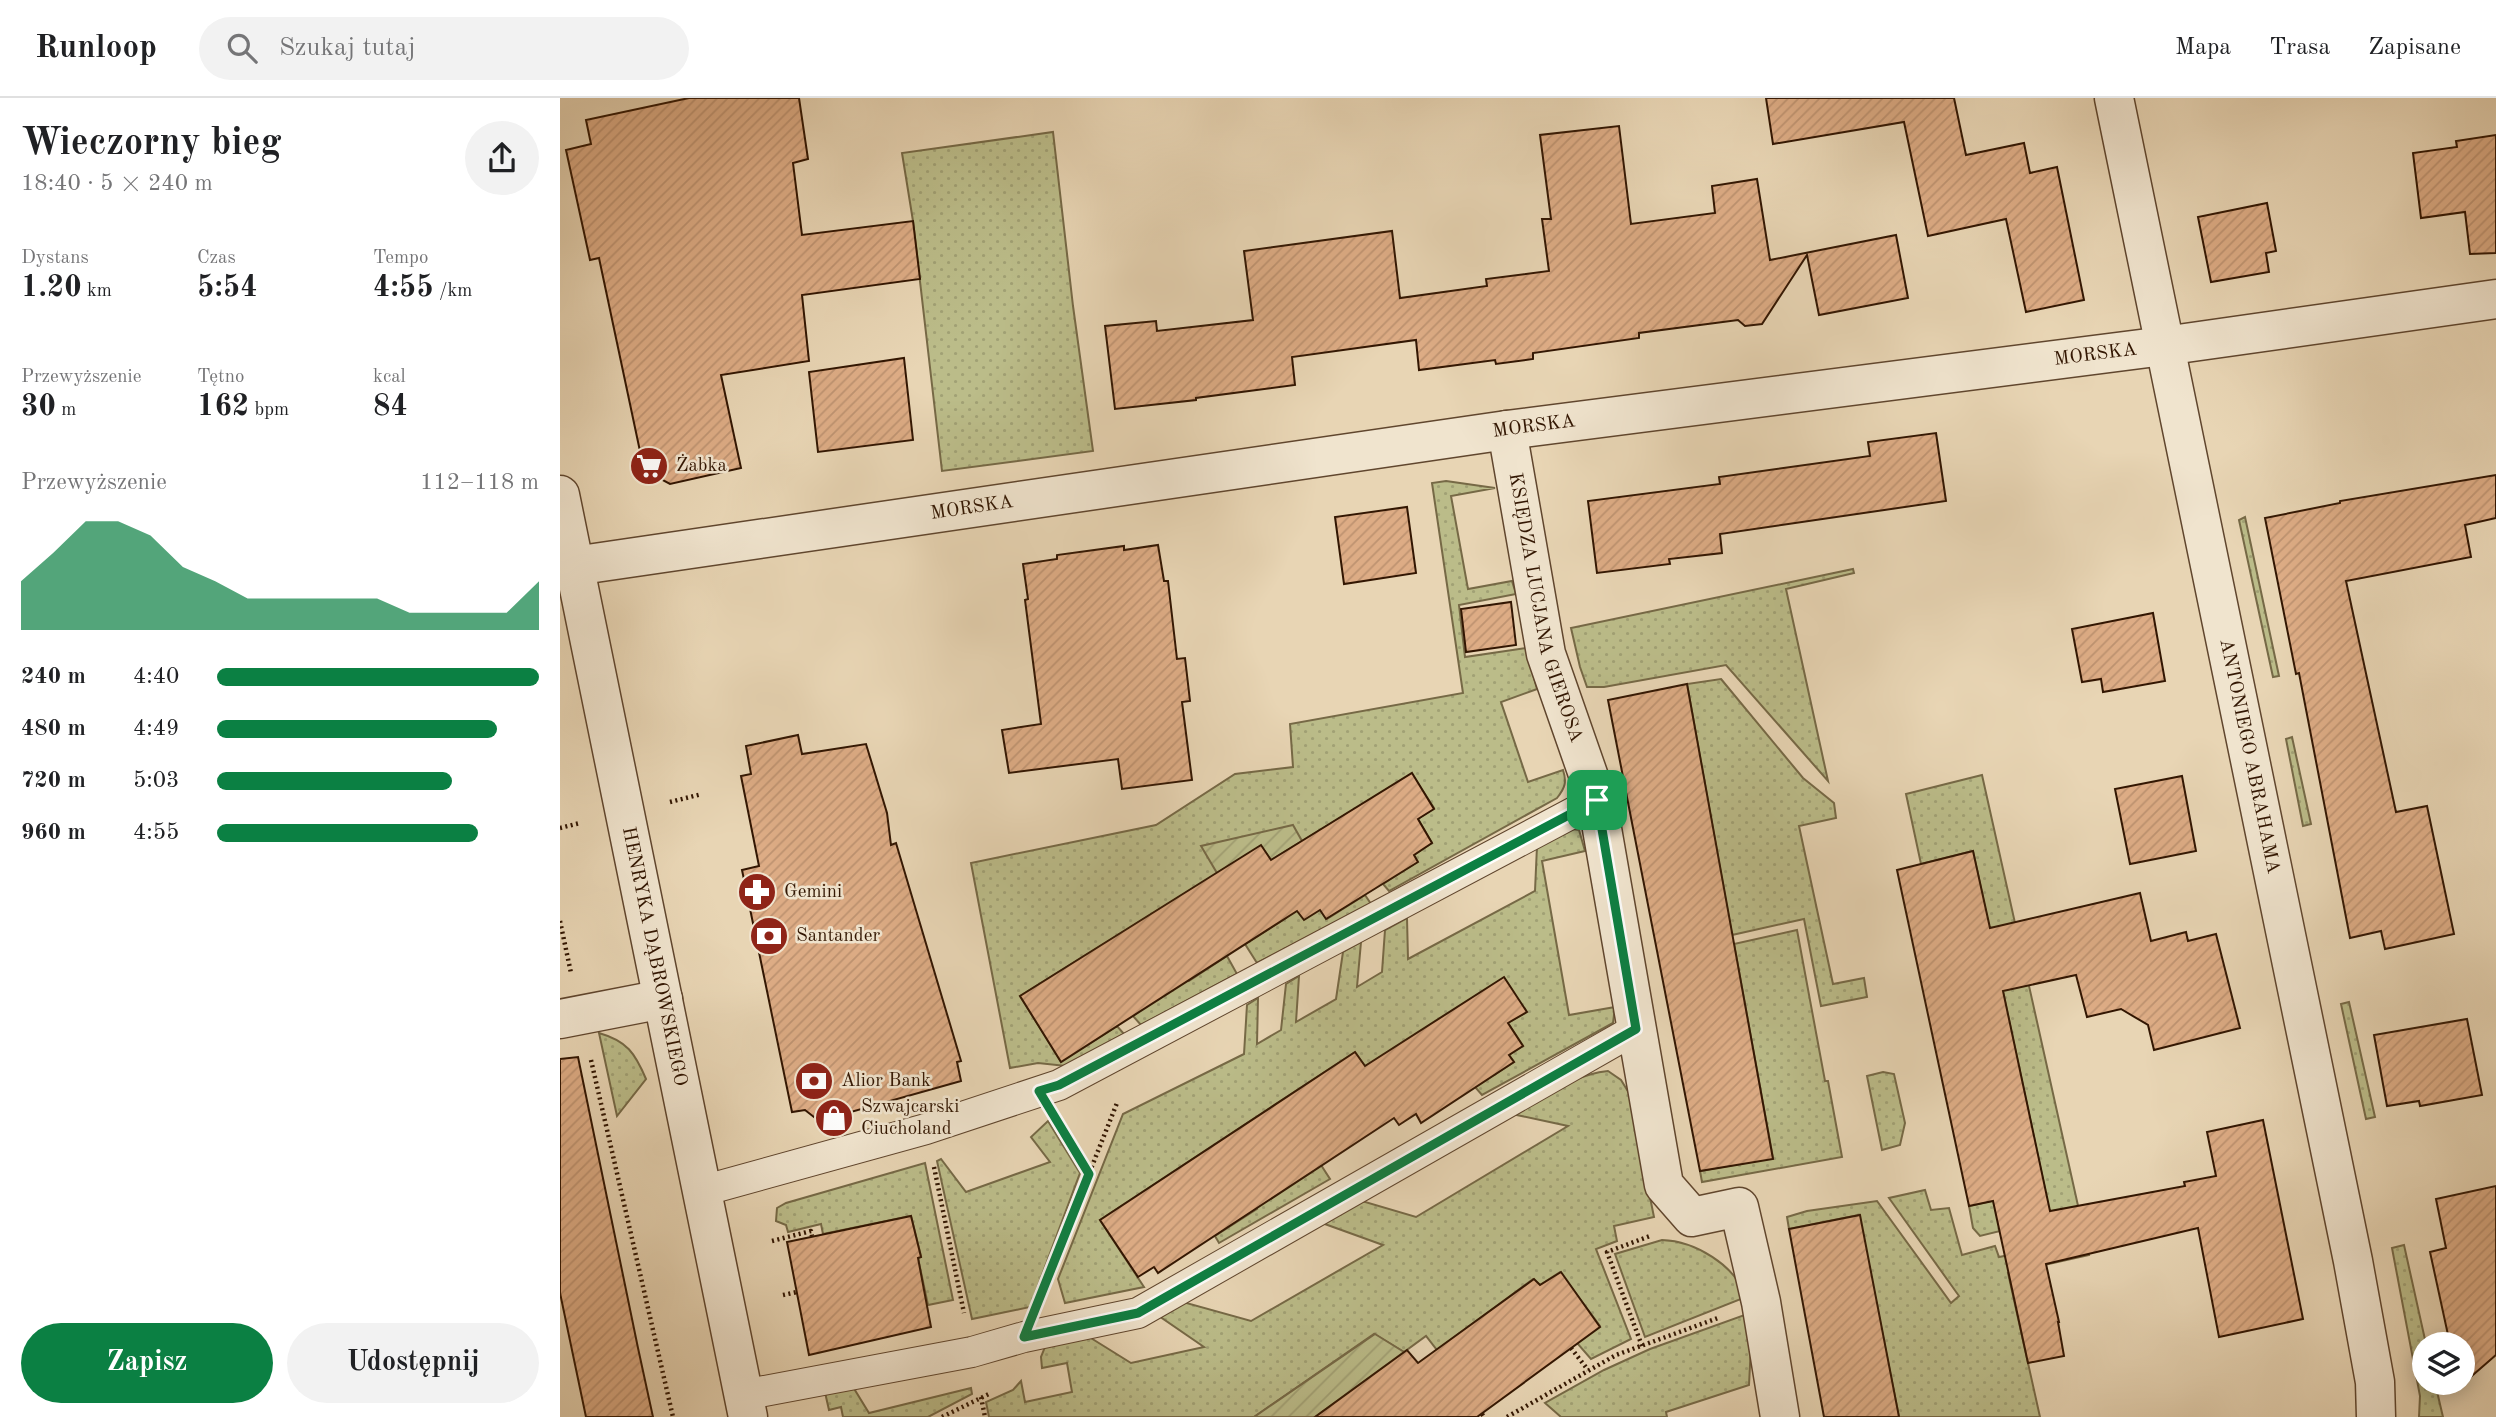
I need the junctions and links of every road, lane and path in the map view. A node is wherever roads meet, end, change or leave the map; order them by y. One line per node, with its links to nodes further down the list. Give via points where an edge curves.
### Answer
1 (2114, 98): 3 (street, ANTONIEGO ABRAHAMA)
2 (2496, 299): 3 (street, MORSKA)
3 (2164, 346): 4 (street, MORSKA); 35 (street, ANTONIEGO ABRAHAMA, via 2353,1261 2375,1382)
4 (1507, 430): 6 (street, MORSKA); 7 (street, KSIĘDZA LUCJANA GIEROSA, via 1546,654)
5 (560, 495): 6 (street, HENRYKA DĄBROWSKIEGO)
6 (574, 566): 9 (street, HENRYKA DĄBROWSKIEGO)
7 (1597, 800): 11 (street, KSIĘDZA LUCJANA GIEROSA); 12 (lane)
8 (560, 922): 10 (path)
9 (663, 999): 10 (street); 16 (street, HENRYKA DĄBROWSKIEGO)
10 (570, 1017): 30 (path)
11 (1636, 1029): 17 (street, KSIĘDZA LUCJANA GIEROSA, via 1664,1185); 23 (lane, via 1138,1313)
12 (1142, 1040): 13 (lane); 15 (path)
13 (1049, 1088): 14 (lane); 15 (path)
14 (926, 1129): 16 (lane); 26 (path)
15 (1089, 1174): 23 (path)
16 (702, 1191): 29 (street, HENRYKA DĄBROWSKIEGO)
17 (1684, 1208): 22 (street, via 1692,1217 1740,1207); 24 (path, via 1657,1234 1607,1252)
18 (812, 1236): 19 (path, via 811,1231)
19 (772, 1241)
20 (796, 1292): 21 (path)
21 (783, 1296)
22 (1760, 1302): 24 (path); 34 (street)
23 (1024, 1337): 26 (lane); 28 (path, via 1010,1385)
24 (1642, 1346): 27 (path)
25 (1571, 1348): 27 (path)
26 (972, 1352): 28 (path); 29 (lane)
27 (1588, 1370): 33 (path)
28 (981, 1397): 31 (path); 32 (path)
29 (745, 1406)
30 (673, 1417)
31 (942, 1417)
32 (985, 1417)
33 (1507, 1417)
34 (1780, 1417)
35 (2376, 1417)

